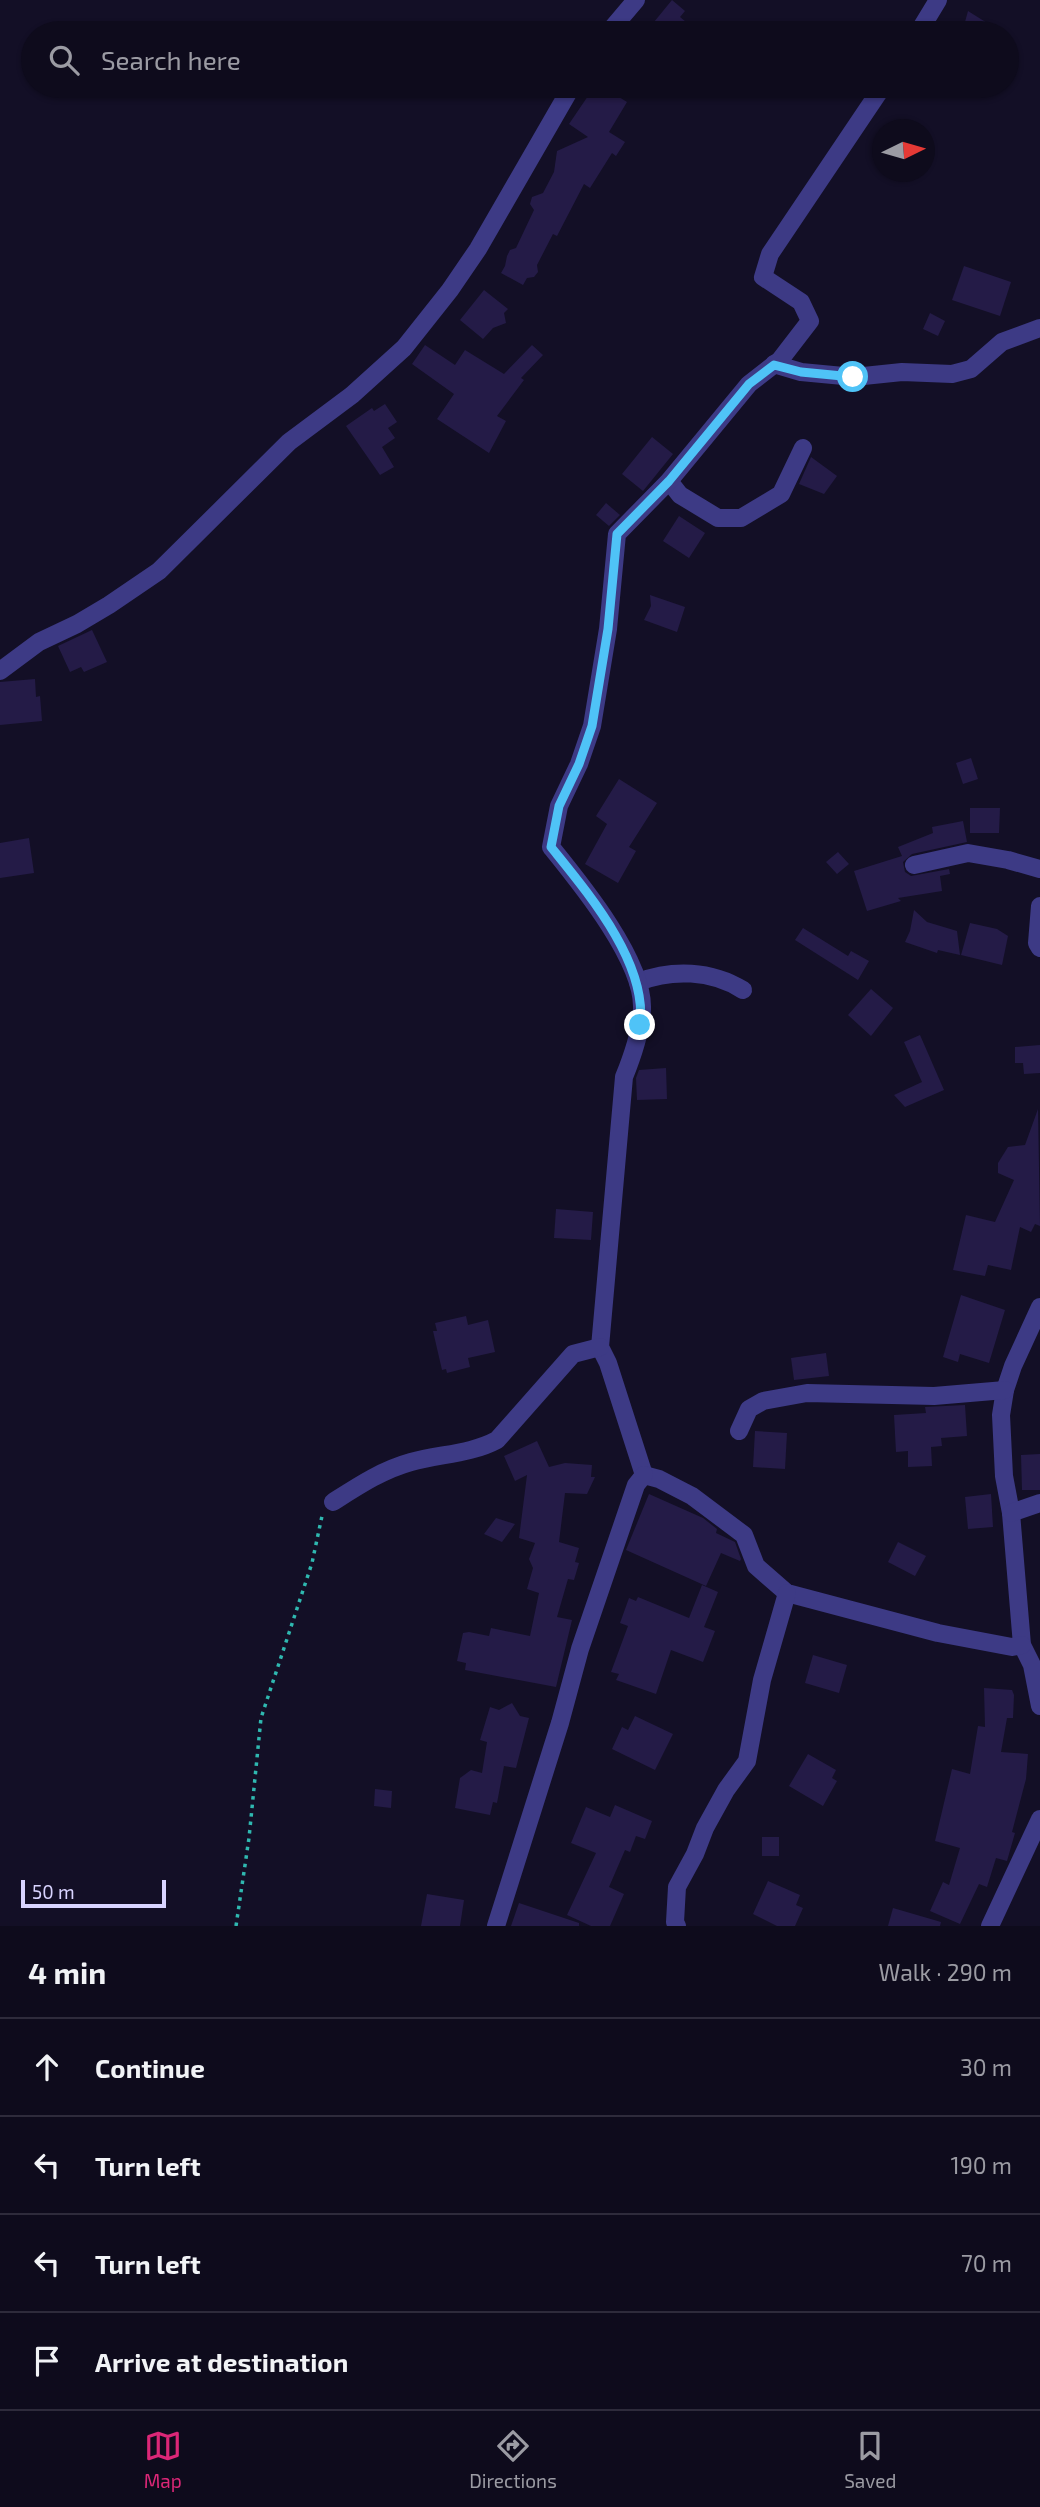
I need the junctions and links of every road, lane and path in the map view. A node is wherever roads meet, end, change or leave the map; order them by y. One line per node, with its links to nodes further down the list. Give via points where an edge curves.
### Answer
1 (636, 0): 3 (street)
2 (937, 0): 4 (street)
3 (618, 21)
4 (925, 21)
5 (565, 98): 11 (street, via 478,249 404,348 289,442 159,570 88,618 39,642)
6 (875, 98): 8 (street, via 770,254 763,277 801,302 810,321)
7 (1040, 328): 8 (street, via 1002,342 971,369 952,374 902,372 853,377)
8 (774, 365): 10 (street, via 749,384)
9 (803, 448): 10 (street, via 781,494 741,518 719,518 680,495)
10 (669, 481): 16 (street, via 617,534 592,726 559,806 551,847 589,893)
11 (0, 671)
12 (914, 865): 13 (street, via 968,853)
13 (1040, 869)
14 (1040, 906): 15 (street)
15 (1040, 948)
16 (638, 982): 17 (street, via 655,976 704,974); 19 (street, via 642,1007 624,1077)
17 (743, 990)
18 (1040, 1307): 20 (street)
19 (600, 1347): 22 (street); 23 (street, via 573,1354 497,1440 482,1448 382,1472)
20 (1005, 1390): 21 (street, via 934,1396 807,1393 763,1401 750,1409); 25 (street, via 1001,1415)
21 (739, 1431)
22 (644, 1475): 26 (street, via 692,1496 744,1535 756,1566); 32 (street, via 636,1485 580,1649)
23 (333, 1503): 31 (path, via 322,1516 312,1563 261,1718)
24 (1040, 1503): 25 (street)
25 (1011, 1513): 27 (street)
26 (787, 1593): 27 (street, via 937,1633); 33 (street, via 762,1680 747,1761 726,1790 677,1887)
27 (1021, 1645): 28 (street, via 1032,1665)
28 (1040, 1706)
29 (1040, 1819): 30 (street)
30 (1033, 1848): 34 (street)
31 (236, 1926)
32 (496, 1926)
33 (677, 1926)
34 (990, 1926)

